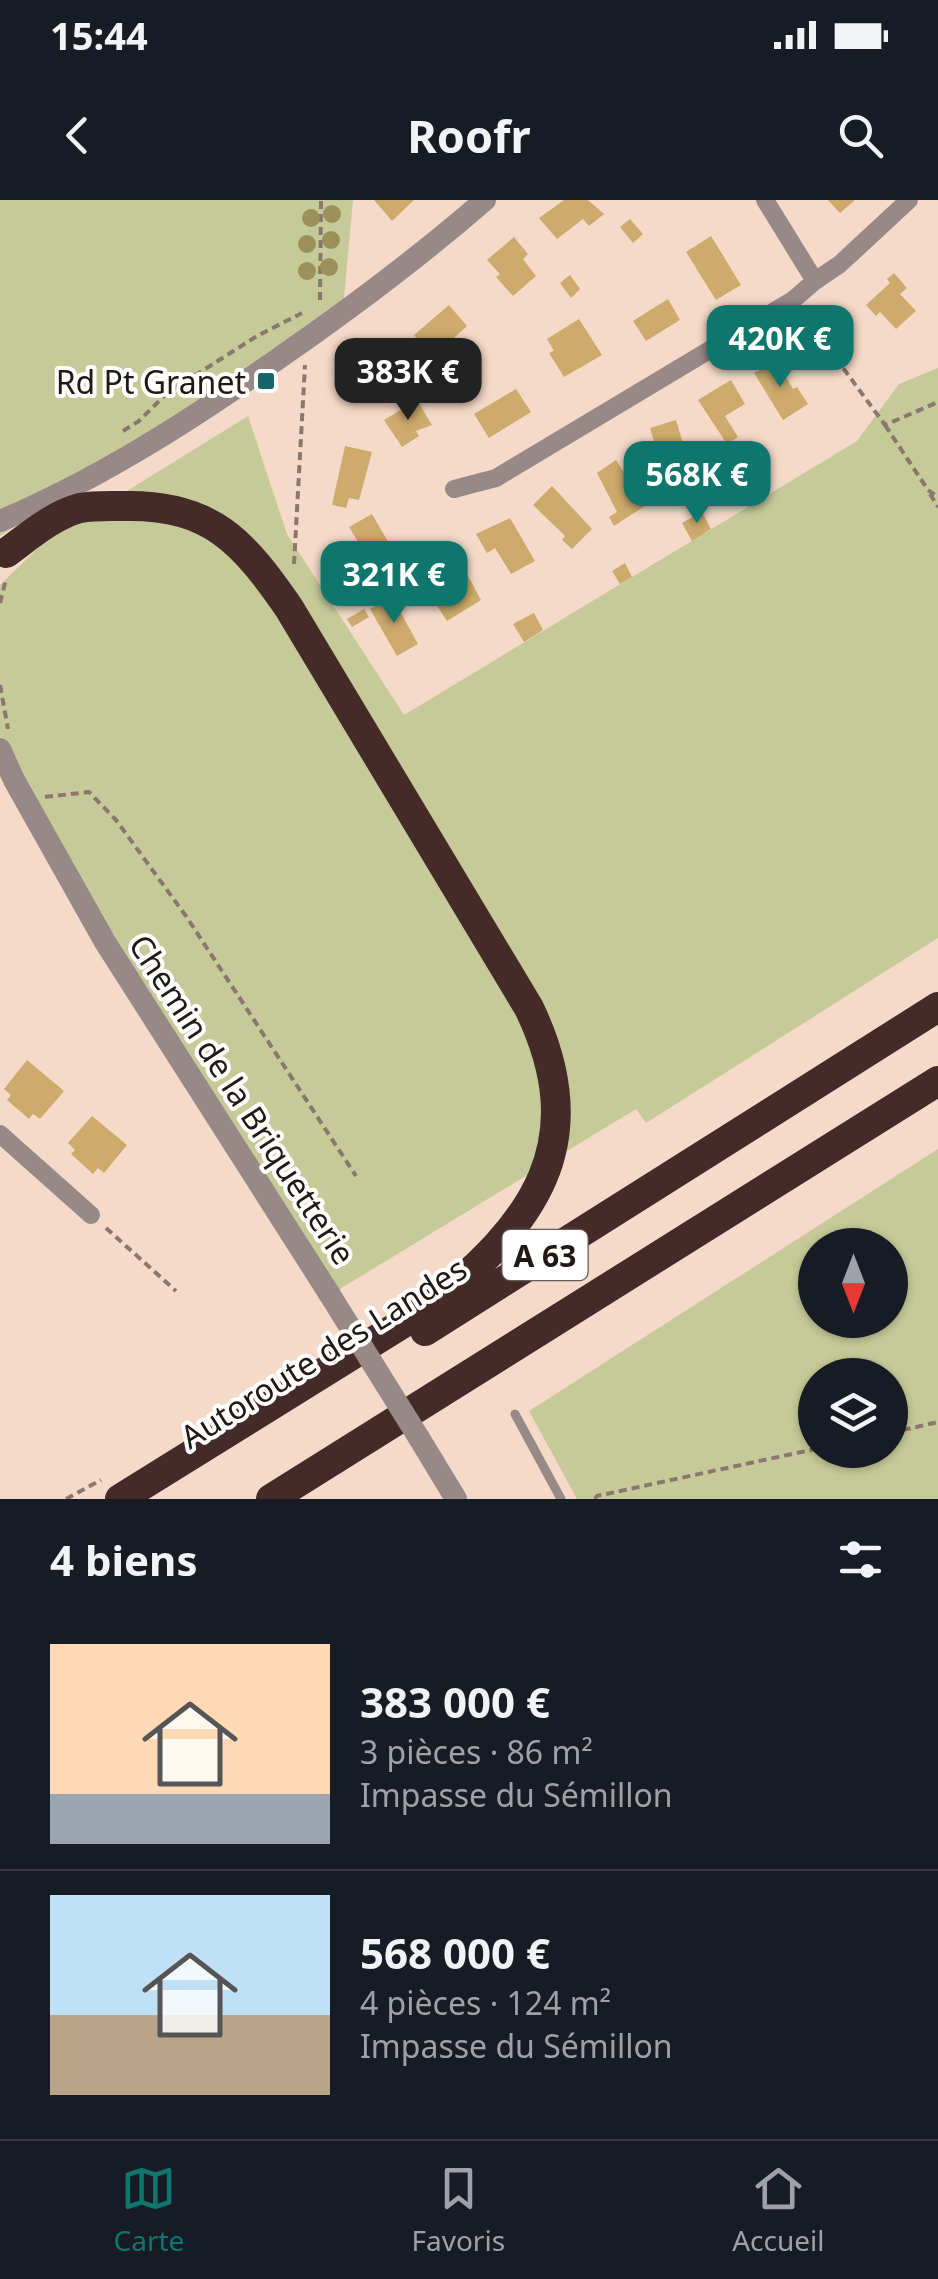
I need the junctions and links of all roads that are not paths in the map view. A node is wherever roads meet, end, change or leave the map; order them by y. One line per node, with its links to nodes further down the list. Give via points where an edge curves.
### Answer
1 (485, 200): 6 (street, via 418,258 196,416)
2 (766, 200): 4 (street)
3 (909, 200): 4 (street)
4 (815, 281): 5 (street, via 496,478)
5 (454, 489)
6 (56, 498): 7 (street); 8 (street, via 24,526)
7 (0, 521)
8 (2, 561): 16 (highway, via 80,508 170,508 228,532 289,608 530,1008 552,1066 548,1164 506,1238 429,1306)
9 (0, 749): 10 (street, Chemin de la Briquetterie)
10 (7, 771): 19 (street, Chemin de la Briquetterie, bridge, via 105,942)
11 (938, 1007): 17 (highway, Autoroute des Landes / A 63)
12 (938, 1082): 18 (highway, A 63)
13 (0, 1134): 14 (street)
14 (91, 1215)
15 (515, 1414): 20 (lane)
16 (120, 1499)
17 (150, 1499)
18 (271, 1499)
19 (456, 1499)
20 (561, 1499)

